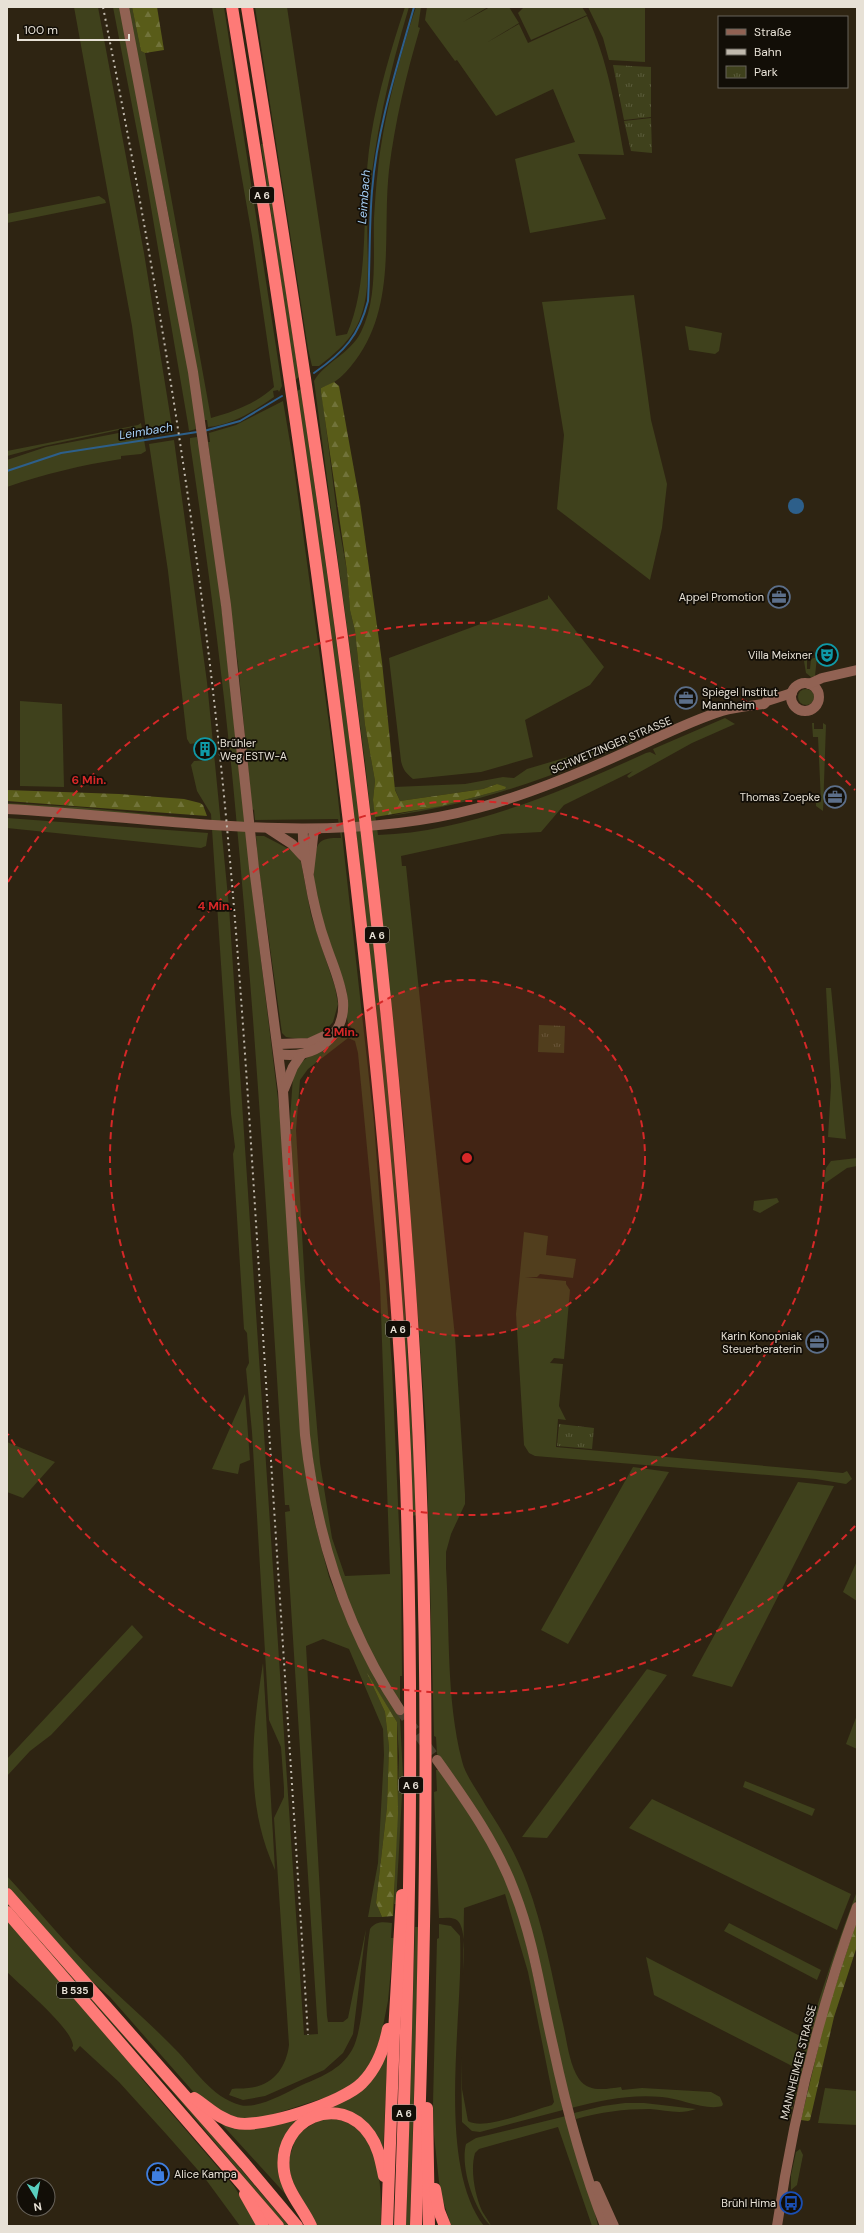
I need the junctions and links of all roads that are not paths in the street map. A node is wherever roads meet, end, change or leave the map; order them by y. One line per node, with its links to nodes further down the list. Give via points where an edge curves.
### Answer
1 (124, 7): 18 (main road, via 202,426 231,642 254,868)
2 (232, 7): 21 (highway, A 6, via 318,578 366,966 389,1205 405,1460)
3 (247, 7): 22 (highway, A 6, via 287,256 333,578 361,792 389,1044 414,1351 422,1526 426,1734)
4 (857, 670): 5 (main road)
5 (832, 677): 6 (main road); 7 (main road)
6 (809, 684): 7 (main road); 8 (main road, via 798,686)
7 (818, 692): 10 (main road, via 819,700 812,710 803,711)
8 (792, 693): 9 (main road, SCHWETZINGER STRASSE); 10 (main road)
9 (764, 704): 10 (main road, SCHWETZINGER STRASSE); 13 (main road, SCHWETZINGER STRASSE, via 719,712 536,790 451,815 385,825)
10 (794, 704)
11 (7, 809): 12 (main road, SCHWETZINGER STRASSE)
12 (263, 828): 14 (main road, SCHWETZINGER STRASSE); 15 (main road, via 292,844)
13 (314, 829): 14 (main road, SCHWETZINGER STRASSE); 16 (main road)
14 (303, 830): 15 (main road)
15 (303, 856): 16 (main road)
16 (309, 876): 17 (main road, via 316,914 343,1001 342,1015)
17 (335, 1031): 18 (main road, via 309,1043); 19 (main road, via 331,1039 320,1048)
18 (278, 1049): 19 (main road); 20 (main road)
19 (301, 1055): 20 (main road)
20 (283, 1091): 21 (main road, via 305,1435 312,1491 327,1557 340,1595 364,1650)
21 (406, 1711): 26 (highway, A 6, via 411,1738 411,1832)
22 (432, 1759): 28 (highway, A 6, via 424,1921); 30 (main road, via 489,1837 515,1893 529,1938)
23 (7, 1894): 29 (highway, B 535)
24 (857, 1907): 45 (main road, MANNHEIMER STRASSE, via 832,1977 810,2055)
25 (7, 1912): 32 (highway, B 535)
26 (405, 1926): 27 (highway); 39 (highway, A 6)
27 (395, 2009): 29 (highway, via 384,2046 370,2074 356,2088 339,2098 277,2120 252,2125 225,2119 195,2098); 33 (highway)
28 (421, 2059): 31 (highway, via 427,2080); 40 (highway, A 6)
29 (184, 2095): 36 (highway, B 535)
30 (578, 2147): 43 (main road); 44 (main road)
31 (429, 2159): 41 (highway); 42 (highway, via 439,2211)
32 (238, 2178): 34 (highway); 35 (highway, B 535)
33 (388, 2196): 37 (highway, via 380,2156 364,2128 345,2116 326,2114 312,2117 290,2135 283,2160 284,2173 291,2191); 38 (highway)
34 (263, 2226)
35 (278, 2226)
36 (297, 2226)
37 (311, 2226)
38 (387, 2226)
39 (400, 2226)
40 (416, 2226)
41 (429, 2226)
42 (445, 2226)
43 (605, 2226)
44 (614, 2226)
45 (776, 2226)

